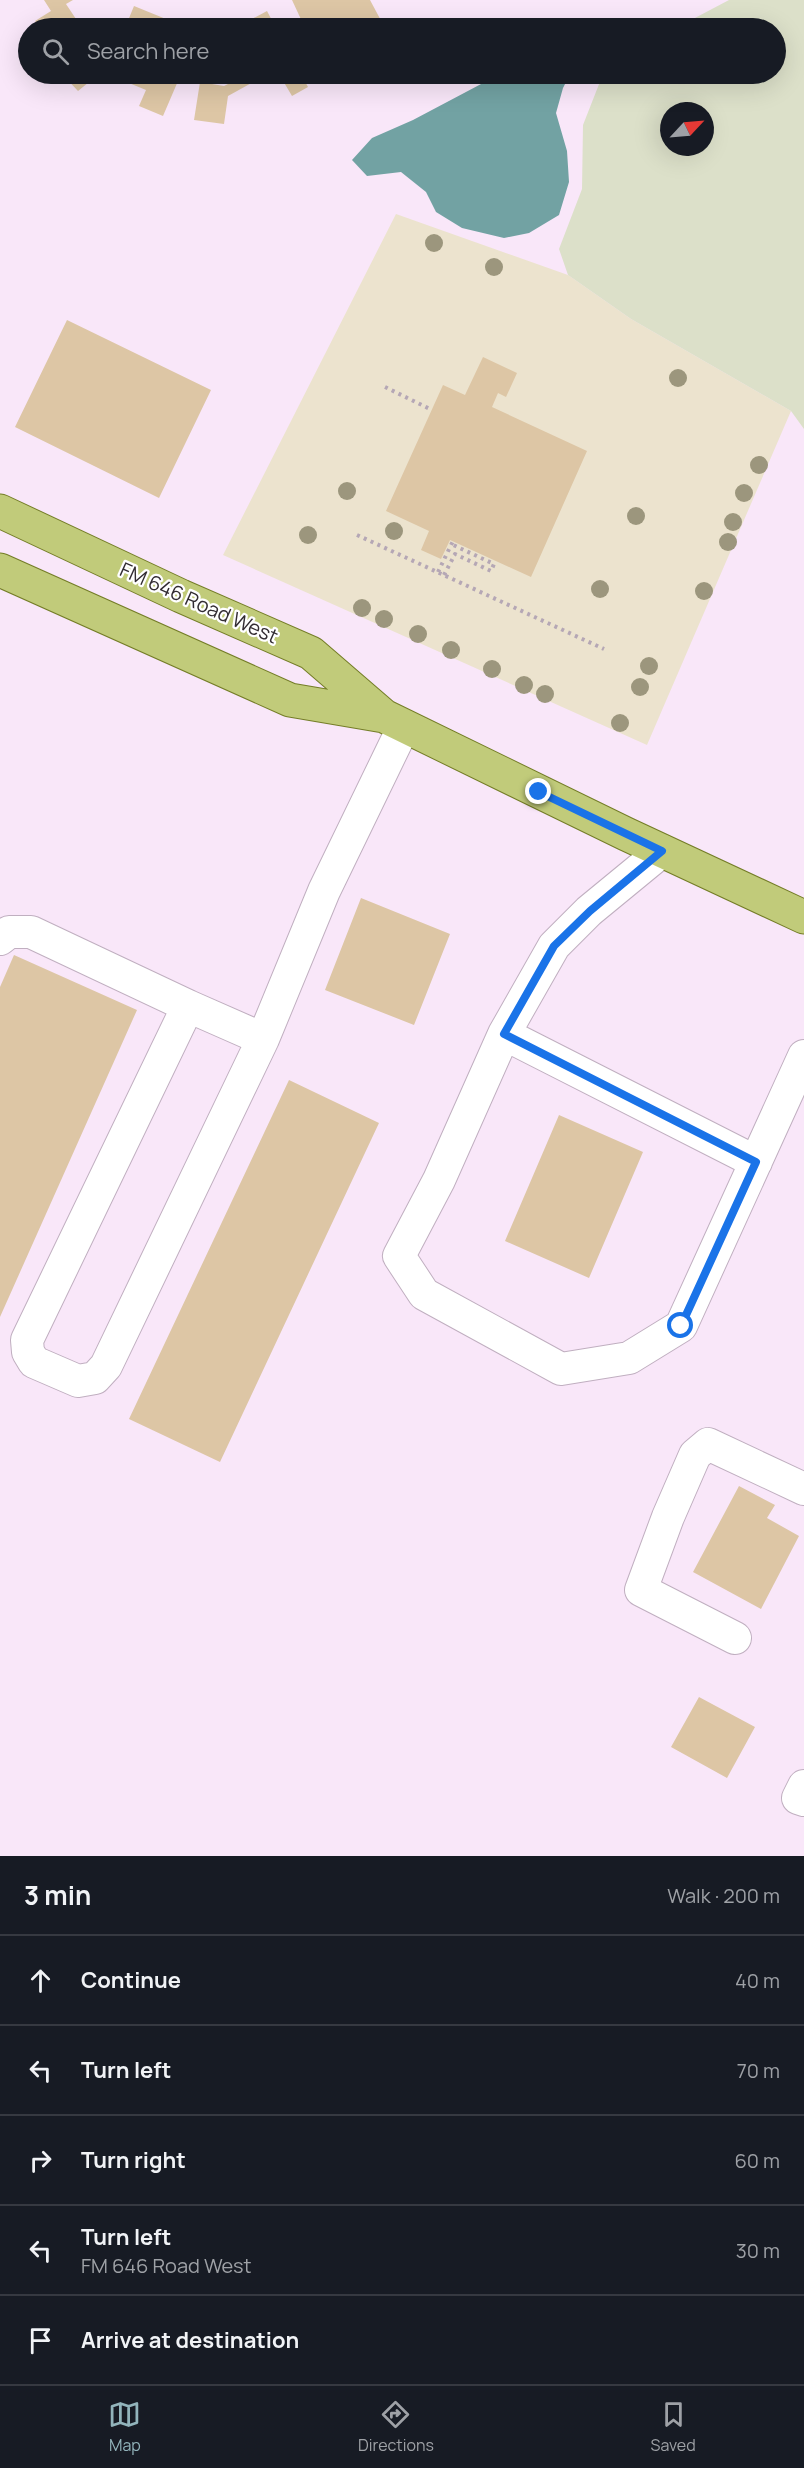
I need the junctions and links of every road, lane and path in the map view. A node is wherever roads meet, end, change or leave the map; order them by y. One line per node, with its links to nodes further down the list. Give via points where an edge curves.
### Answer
1 (385, 387): 2 (path)
2 (432, 410)
3 (0, 511): 9 (main road, FM 646 Road West, via 311,653)
4 (357, 535): 6 (path)
5 (0, 570): 9 (main road, FM 646 Road West, via 290,700)
6 (438, 572): 7 (path); 7 (path, via 452,543 494,564 491,571 455,554)
7 (444, 576): 8 (path)
8 (604, 650)
9 (394, 721): 10 (main road, FM 646 Road West); 15 (lane)
10 (662, 851): 11 (main road, FM 646 Road West); 14 (lane, via 554,946)
11 (804, 917)
12 (0, 939): 13 (lane, via 9,932 31,932)
13 (188, 1006): 15 (lane); 15 (lane, via 27,1340 34,1362 78,1381 95,1378 106,1366)
14 (504, 1034): 17 (lane); 17 (lane, via 439,1180 399,1256 424,1294 561,1369 629,1358 681,1326)
15 (263, 1039)
16 (804, 1056): 17 (lane)
17 (756, 1162)
18 (804, 1489): 19 (lane, via 708,1444 695,1455 641,1590)
19 (735, 1638)
20 (804, 1786): 21 (lane, via 798,1798)
21 (804, 1800)

